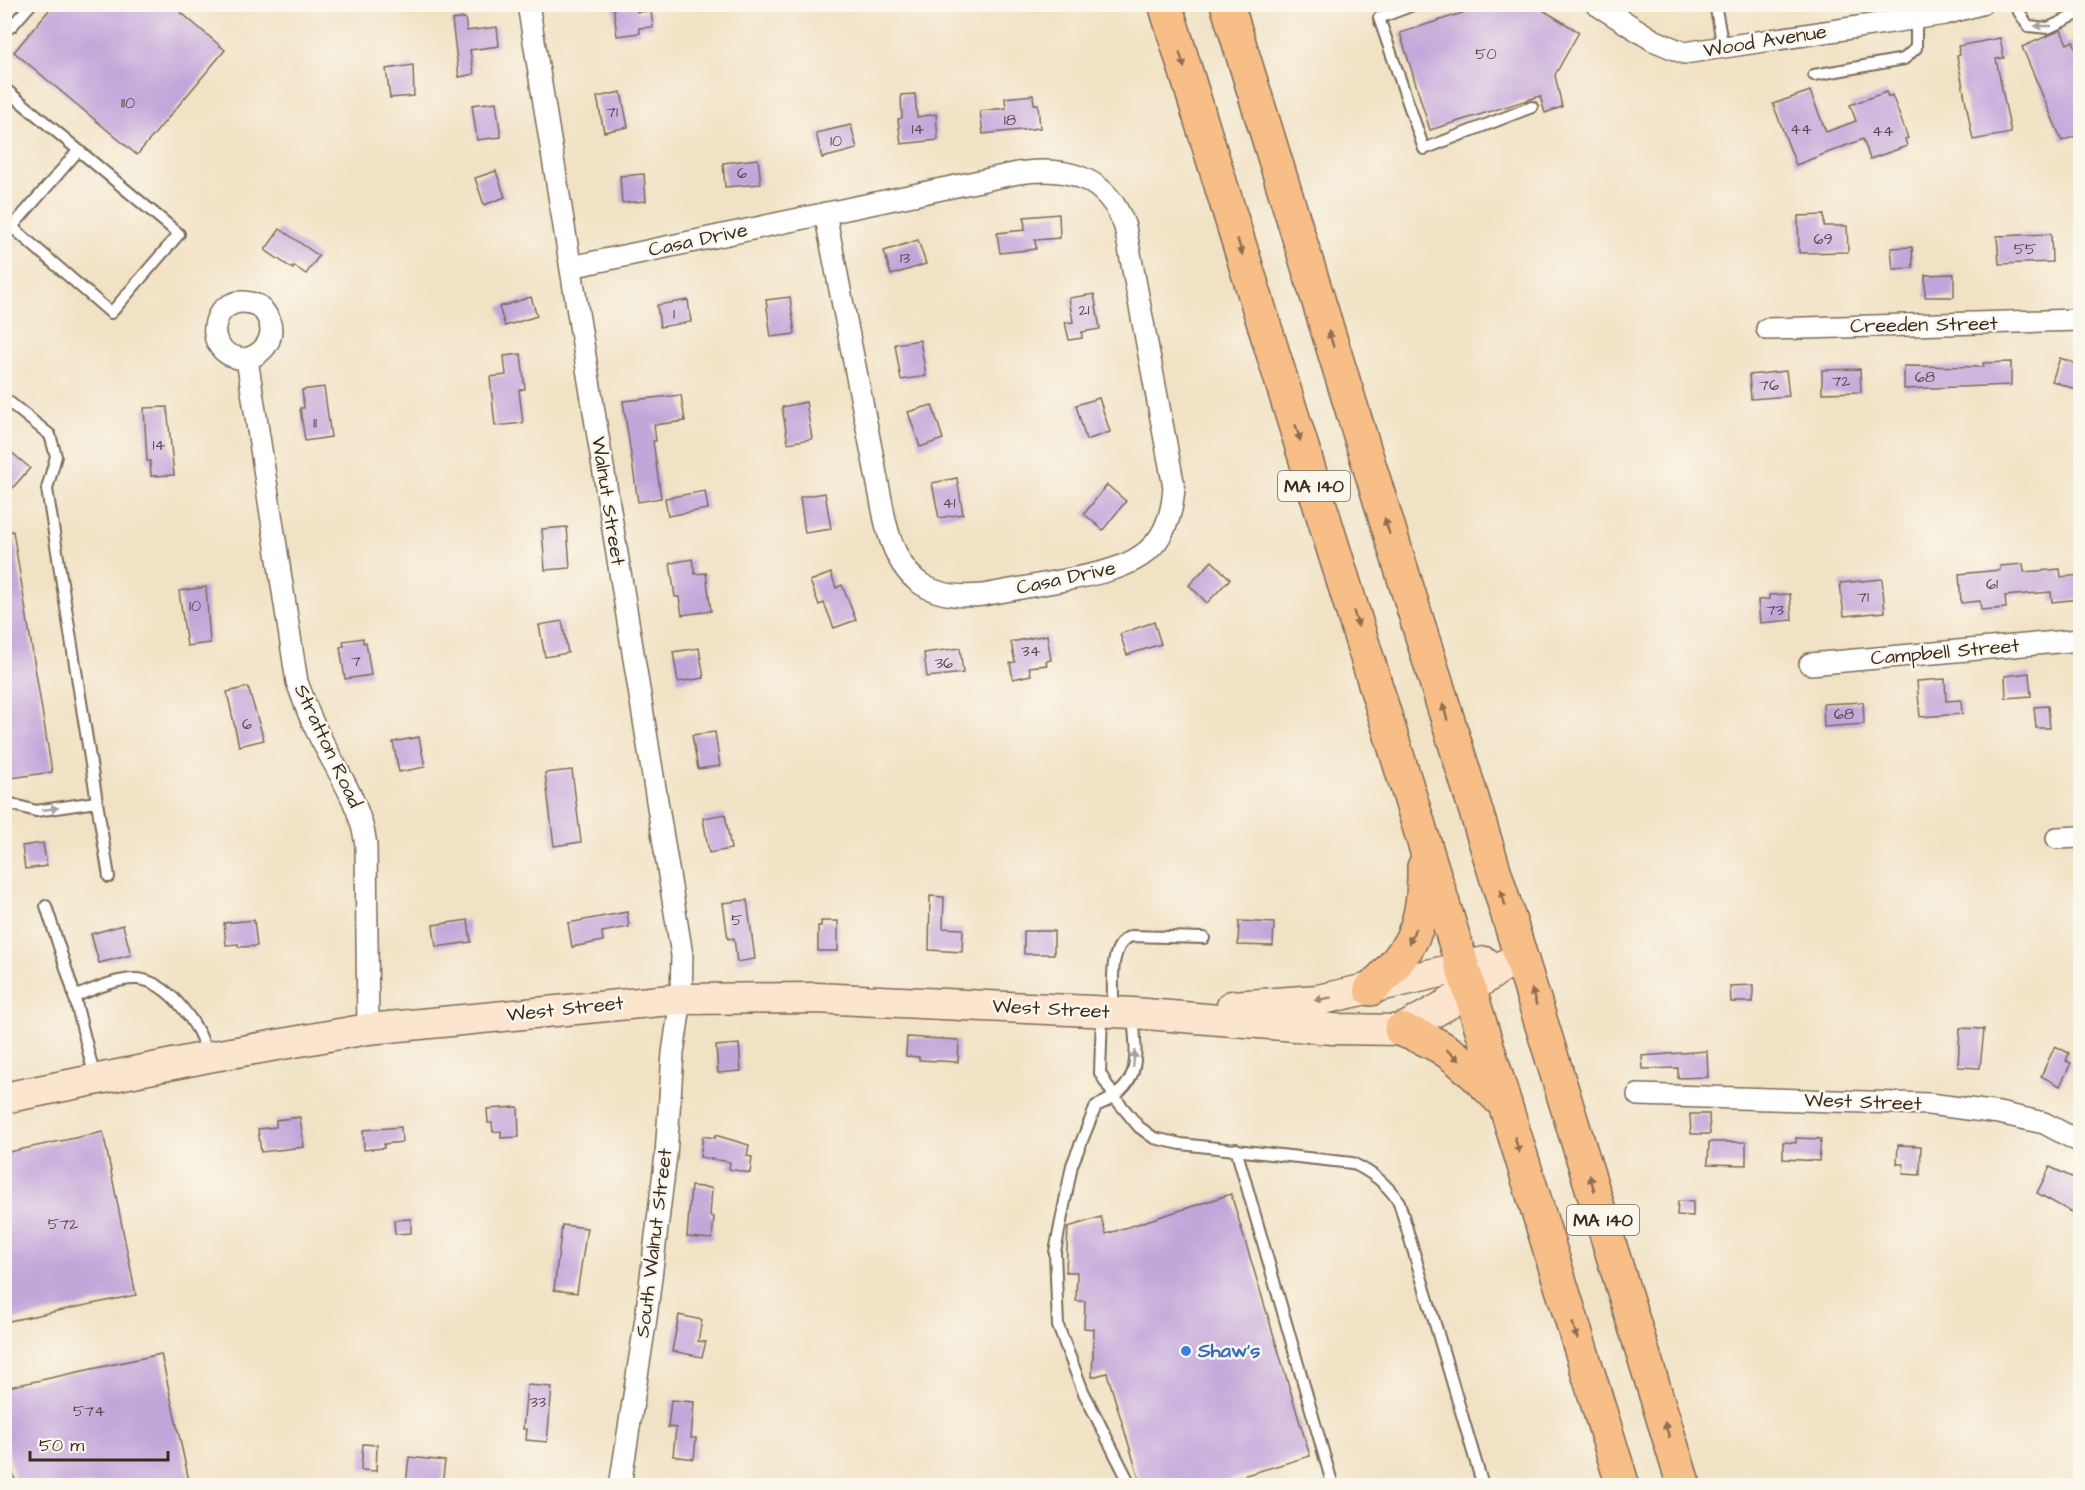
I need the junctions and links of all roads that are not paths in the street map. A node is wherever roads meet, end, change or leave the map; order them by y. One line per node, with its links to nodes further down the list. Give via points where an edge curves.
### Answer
1 (31, 4): 13 (lane, via 10,27)
2 (528, 4): 20 (street, Walnut Street)
3 (1165, 4): 30 (highway, MA 140, one-way to 30)
4 (1227, 4): 35 (highway, MA 140, one-way to 4)
5 (1416, 4): 17 (lane, via 1379,18 1424,149)
6 (1596, 4): 14 (street, Wood Avenue, via 1653,40 1684,53)
7 (1715, 4): 14 (lane)
8 (1981, 4): 10 (street, Wood Avenue)
9 (2014, 4): 11 (lane, one-way to 9, via 2048,28 2028,26)
10 (1944, 9): 12 (street, Wood Avenue)
11 (2080, 13)
12 (1916, 18): 14 (street, Wood Avenue); 15 (lane, via 1916,48 1904,59)
13 (4, 28)
14 (1723, 47)
15 (1814, 75)
16 (4, 88): 18 (lane)
17 (1532, 107)
18 (78, 151): 18 (lane, via 179,234 111,313 12,227)
19 (825, 213): 19 (street, Casa Drive, via 1035,170 1083,177 1110,196 1125,227 1172,470 1171,517 1155,546 1131,563 1100,574 983,595 964,597 932,591 908,574 895,552 885,520); 20 (street, Casa Drive)
20 (571, 267): 39 (street, Walnut Street, via 682,955)
21 (2080, 320): 22 (street, Creeden Street)
22 (1767, 329)
23 (247, 359): 41 (street, Stratton Road, via 297,682 363,823)
24 (4, 398): 28 (lane, via 50,435 56,456 47,489)
25 (2080, 640): 26 (street, Campbell Street)
26 (1810, 664)
27 (4, 802): 28 (lane, one-way to 28, via 36,811)
28 (96, 802): 32 (lane)
29 (2080, 837): 31 (street)
30 (1423, 838): 36 (highway, MA 140); 37 (highway, one-way to 37, via 1424,903 1415,932 1404,954)
31 (2057, 838)
32 (109, 877)
33 (46, 906): 38 (lane)
34 (1204, 938): 40 (lane, via 1124,939 1116,953)
35 (1521, 954): 36 (street, West Street); 56 (highway, MA 140, one-way to 35)
36 (1465, 978): 37 (street, West Street); 42 (street, West Street); 48 (highway, MA 140)
37 (1371, 989): 40 (street, West Street, one-way to 40, via 1318,1000)
38 (74, 997): 43 (lane, via 110,984 142,980 175,999 202,1037); 44 (lane)
39 (681, 999): 40 (street, West Street, via 816,998); 41 (street, West Street); 51 (street, South Walnut Street, via 648,1306)
40 (1116, 1012): 42 (street, West Street, via 1333,1029); 47 (lane, via 1100,1073); 47 (lane, one-way to 40, via 1131,1081 1136,1041)
41 (368, 1029): 43 (street, West Street)
42 (1401, 1030): 48 (highway, one-way to 48, via 1429,1038 1452,1052)
43 (208, 1057): 44 (street, West Street)
44 (95, 1079): 46 (street, West Street)
45 (1638, 1095): 49 (street, West Street, via 1929,1104 2044,1123)
46 (4, 1098)
47 (1115, 1098): 50 (lane, via 1139,1127 1154,1138); 52 (lane, via 1096,1106 1071,1165 1055,1252 1058,1326 1083,1391)
48 (1504, 1104): 55 (highway, MA 140, one-way to 55)
49 (2080, 1142)
50 (1236, 1149): 53 (lane); 54 (lane, via 1352,1163 1387,1185 1399,1202)
51 (620, 1485)
52 (1131, 1485)
53 (1333, 1485)
54 (1483, 1485)
55 (1623, 1485)
56 (1684, 1485)

